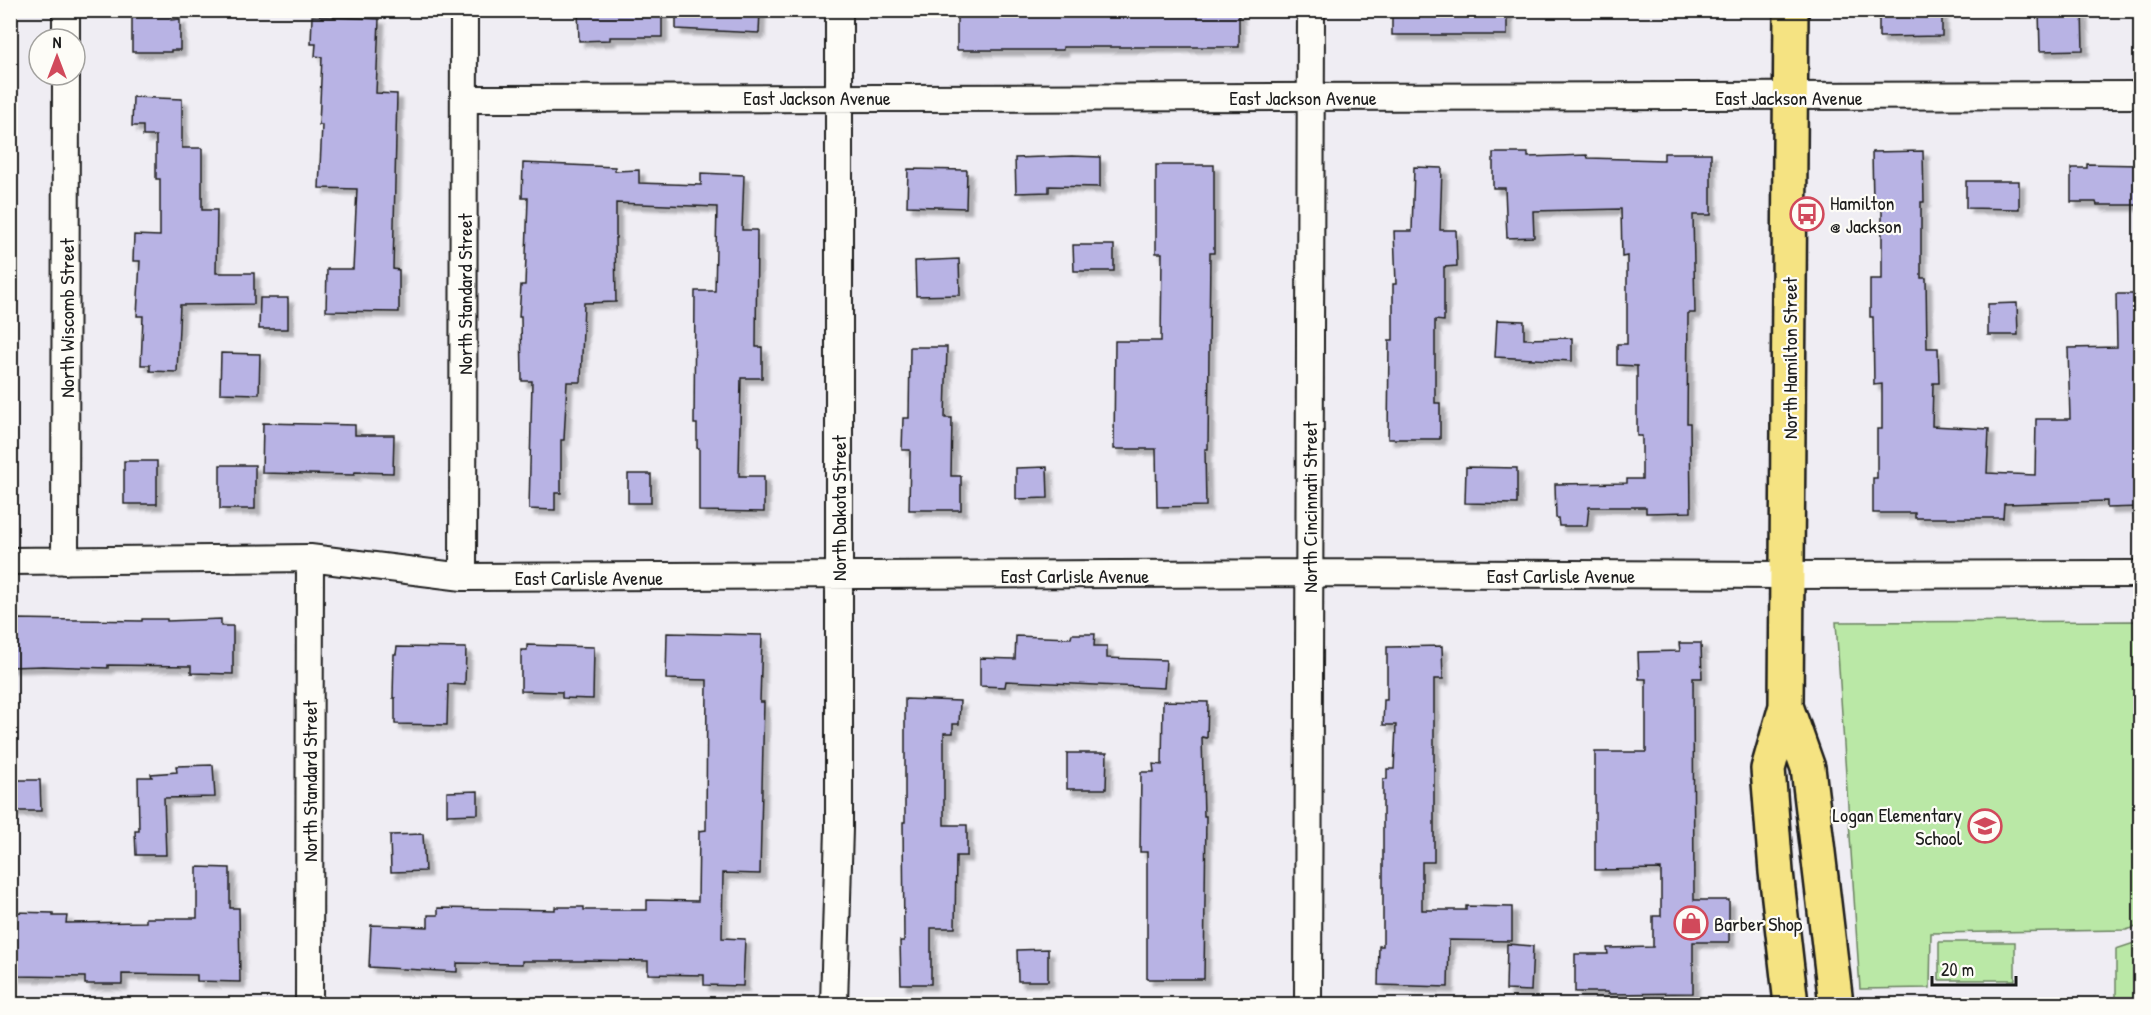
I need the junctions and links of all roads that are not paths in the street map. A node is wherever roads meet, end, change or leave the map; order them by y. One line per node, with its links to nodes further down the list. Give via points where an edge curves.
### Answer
1 (66, 10): 6 (street)
2 (464, 10): 12 (street, North Standard Street)
3 (839, 10): 9 (street, North Dakota Street)
4 (1311, 10): 10 (street, North Cincinnati Street)
5 (1791, 10): 11 (main road, North Hamilton Street)
6 (66, 27)
7 (66, 87): 15 (street, North Wiscomb Street)
8 (2140, 95): 11 (street, East Jackson Avenue)
9 (839, 97): 10 (street, East Jackson Avenue); 12 (street, East Jackson Avenue); 18 (street, North Dakota Street)
10 (1311, 97): 11 (street, East Jackson Avenue); 16 (street, North Cincinnati Street)
11 (1791, 97): 19 (main road, North Hamilton Street)
12 (465, 99): 20 (street, North Standard Street)
13 (310, 558): 15 (street, East Carlisle Avenue); 20 (street, East Carlisle Avenue); 22 (street, North Standard Street)
14 (10, 561): 15 (street, East Carlisle Avenue)
15 (65, 561)
16 (1309, 573): 18 (street, East Carlisle Avenue); 19 (street, East Carlisle Avenue); 24 (street, North Cincinnati Street)
17 (2140, 574): 19 (street, East Carlisle Avenue)
18 (838, 576): 20 (street, East Carlisle Avenue); 23 (street, North Dakota Street, via 839,828)
19 (1787, 576): 21 (main road, North Hamilton Street)
20 (463, 577)
21 (1786, 706): 25 (main road, North Hamilton Street, via 1768,769); 26 (main road, North Hamilton Street, via 1808,768)
22 (309, 1005)
23 (834, 1005)
24 (1308, 1005)
25 (1791, 1005)
26 (1836, 1005)

